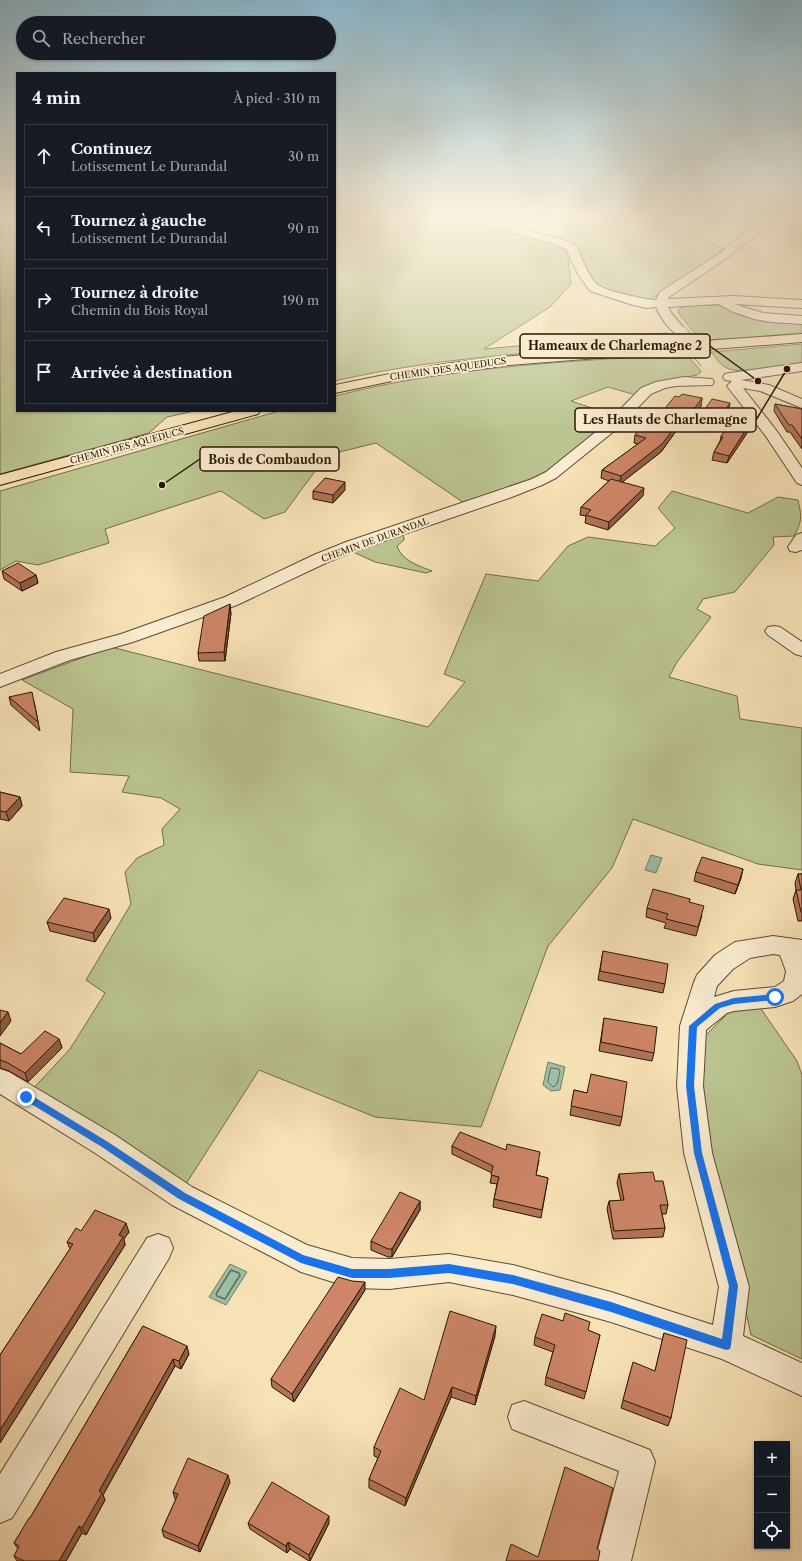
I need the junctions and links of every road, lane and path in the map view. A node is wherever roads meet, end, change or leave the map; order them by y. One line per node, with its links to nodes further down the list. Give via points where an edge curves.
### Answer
1 (595, 288): 3 (street, via 638,302)
2 (675, 288): 3 (street, via 664,295)
3 (660, 303): 5 (street, via 718,300); 9 (street, bridge, via 666,314)
4 (802, 304): 5 (street)
5 (743, 306): 6 (street, via 761,318)
6 (802, 320)
7 (802, 338): 10 (main road, CHEMIN DES AQUEDUCS, via 472,364)
8 (802, 367): 9 (street)
9 (723, 382): 11 (street, via 753,385); 14 (street, via 771,433); 17 (street, CHEMIN DE DURANDAL, via 688,381 653,387 613,425 557,470 537,482 352,546 231,601 126,638 64,656)
10 (336, 389)
11 (802, 404)
12 (249, 412): 13 (main road, CHEMIN DES AQUEDUCS)
13 (0, 480)
14 (802, 480)
15 (774, 631): 16 (street)
16 (802, 650)
17 (0, 681)
18 (796, 948): 19 (street, via 773,945 744,949 724,962 706,982); 19 (street, via 798,971 795,986 775,997 734,1001 718,1006)
19 (693, 1026): 22 (street, via 690,1086 698,1153 734,1286)
20 (0, 1080): 22 (street, via 105,1144 182,1196 301,1258 352,1273 389,1274 449,1268 513,1280 611,1307)
21 (158, 1248): 25 (street)
22 (726, 1345): 23 (street)
23 (802, 1380)
24 (524, 1417): 26 (street, via 638,1462)
25 (0, 1506)
26 (613, 1561)

